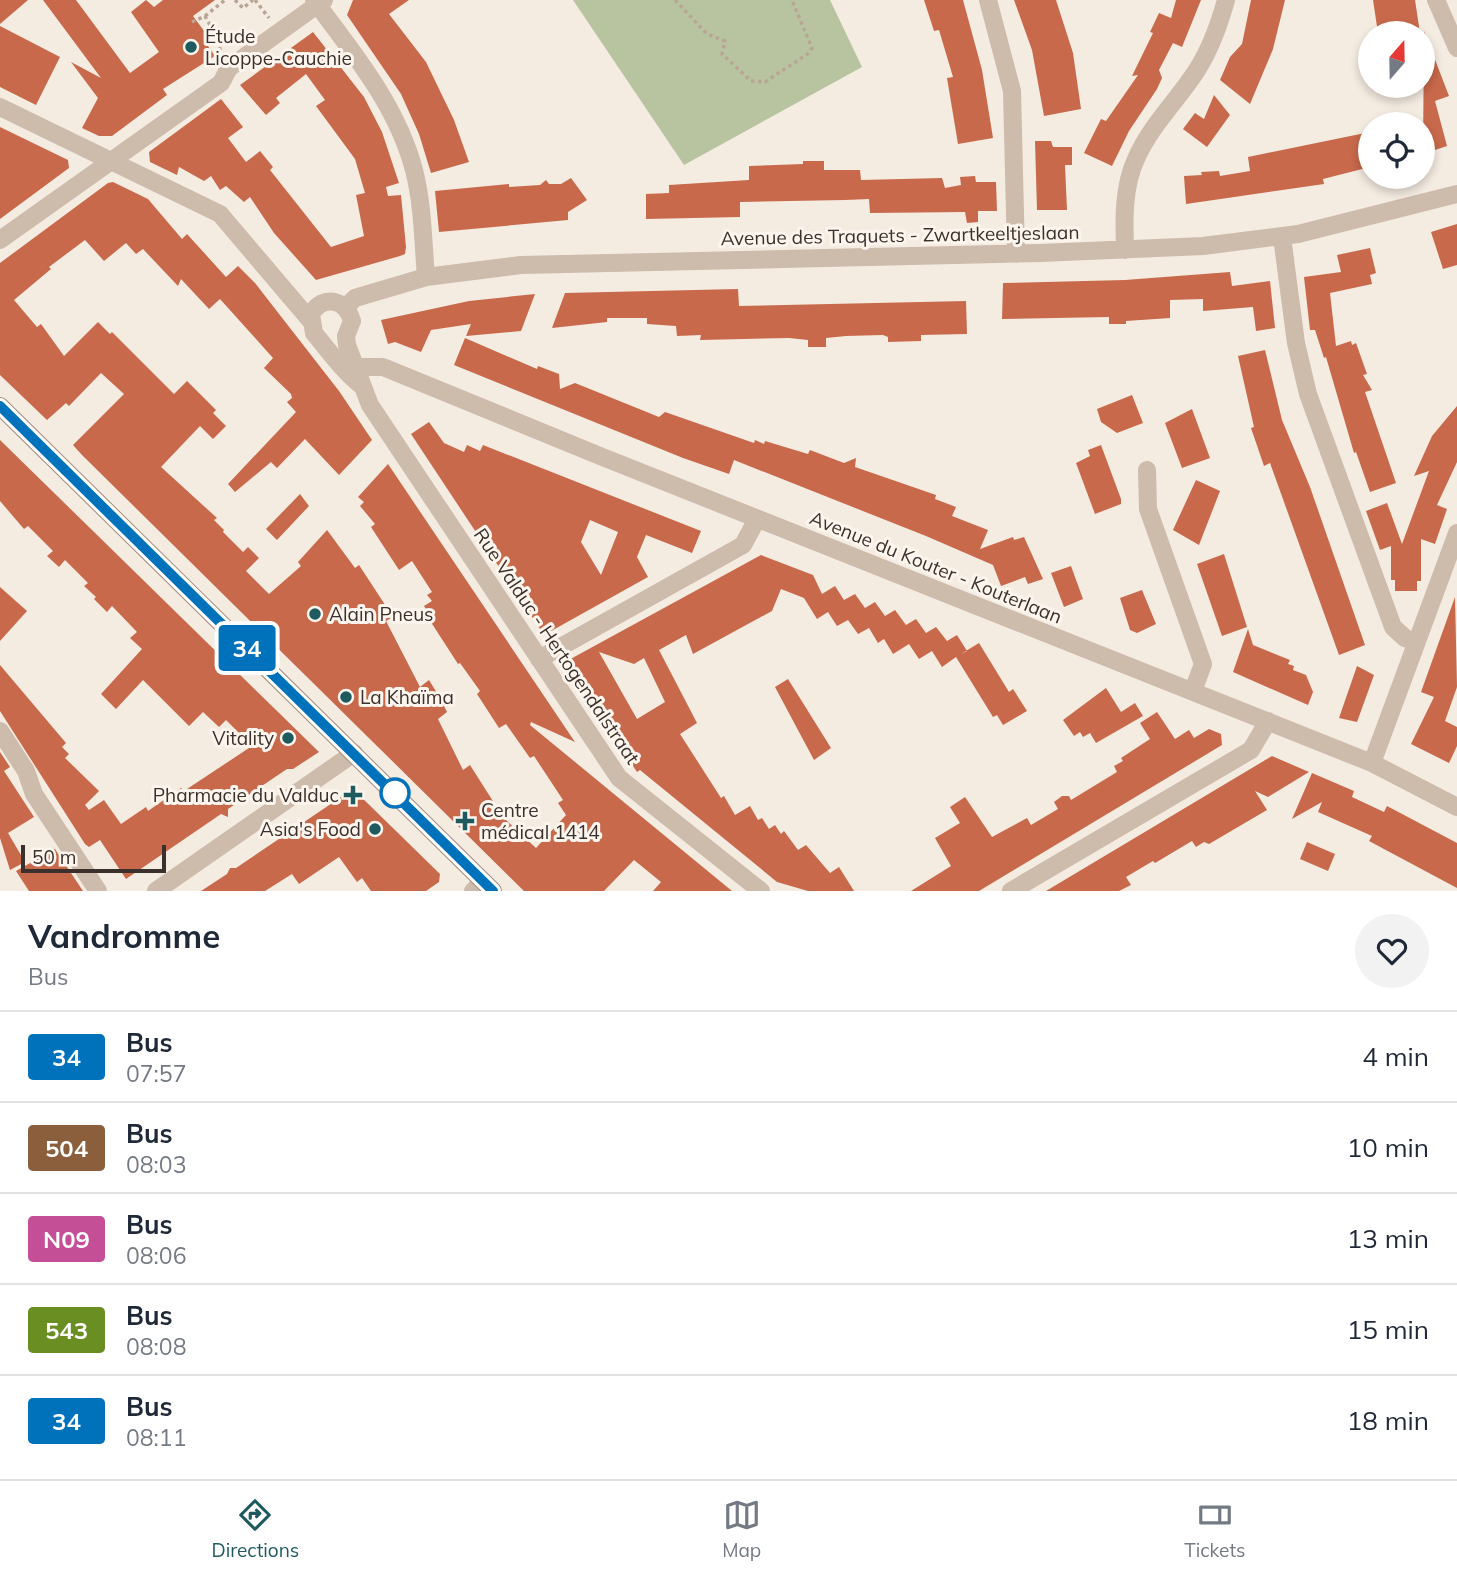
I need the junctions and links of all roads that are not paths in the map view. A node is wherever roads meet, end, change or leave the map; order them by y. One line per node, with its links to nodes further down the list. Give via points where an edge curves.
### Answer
1 (988, 0): 12 (street, via 1012,91)
2 (1226, 0): 11 (street, via 1211,46 1159,118 1135,161 1127,188)
3 (1436, 0): 5 (street)
4 (318, 1): 7 (street, via 229,68 221,83); 13 (street, via 397,122 414,170)
5 (1457, 48)
6 (0, 107): 7 (street, Rue Valduc - Hertogendalstraat)
7 (110, 161): 10 (street); 14 (street, Rue Valduc - Hertogendalstraat, via 220,214)
8 (1457, 194): 9 (street, Avenue des Traquets - Zwartkeeltjeslaan)
9 (1282, 237): 11 (street, Avenue des Traquets - Zwartkeeltjeslaan); 27 (street, via 1296,343 1308,394 1393,627)
10 (0, 240)
11 (1125, 250): 12 (street, Avenue des Traquets - Zwartkeeltjeslaan)
12 (1016, 254): 13 (street, Avenue des Traquets - Zwartkeeltjeslaan, via 521,265)
13 (426, 277): 16 (street, Avenue des Traquets - Zwartkeeltjeslaan, via 355,298)
14 (281, 286): 15 (street, Rue Valduc - Hertogendalstraat); 17 (street, Rue Valduc - Hertogendalstraat)
15 (324, 302): 16 (street, Rue Valduc - Hertogendalstraat); 17 (street, via 314,309)
16 (346, 307): 18 (street, Rue Valduc - Hertogendalstraat, via 352,321)
17 (310, 320): 19 (street, Rue Valduc - Hertogendalstraat, via 314,333)
18 (346, 336): 19 (street); 20 (street, Rue Valduc - Hertogendalstraat)
19 (324, 341): 22 (street, Rue Valduc - Hertogendalstraat, via 345,372)
20 (356, 367): 21 (street, Avenue du Kouter - Kouterlaan, via 383,367); 22 (street, Rue Valduc - Hertogendalstraat)
21 (395, 374): 22 (street); 25 (street, Avenue du Kouter - Kouterlaan)
22 (362, 386): 28 (street, Rue Valduc - Hertogendalstraat, via 370,405)
23 (0, 406): 32 (main road)
24 (1147, 470): 29 (street, via 1148,509 1203,664)
25 (757, 519): 28 (street, via 743,545); 29 (street, Avenue du Kouter - Kouterlaan)
26 (1457, 533): 27 (street)
27 (1416, 642): 33 (street)
28 (539, 659): 38 (street, Rue Valduc - Hertogendalstraat, via 619,778)
29 (1193, 691): 30 (street, Avenue du Kouter - Kouterlaan)
30 (1268, 721): 33 (street, Avenue du Kouter - Kouterlaan); 39 (street, via 1251,750)
31 (0, 731): 36 (street, via 26,771 34,794)
32 (354, 753): 35 (main road); 37 (street)
33 (1372, 763): 34 (street, Avenue du Kouter - Kouterlaan)
34 (1457, 807)
35 (483, 888)
36 (98, 891)
37 (156, 891)
38 (761, 891)
39 (1011, 891)

